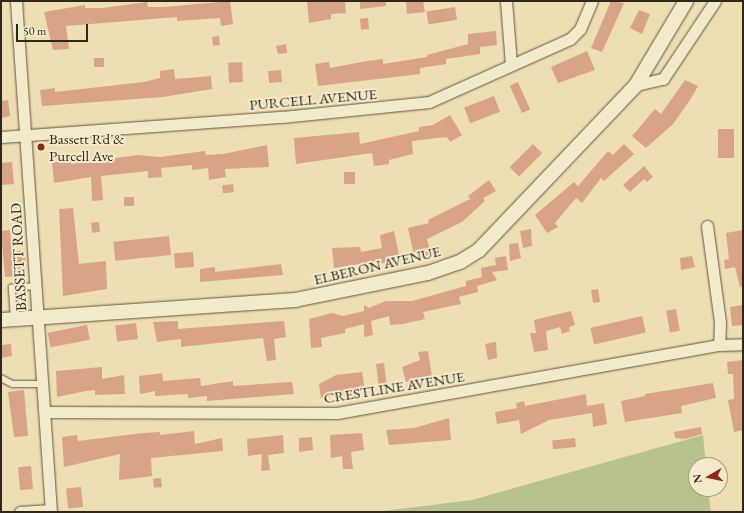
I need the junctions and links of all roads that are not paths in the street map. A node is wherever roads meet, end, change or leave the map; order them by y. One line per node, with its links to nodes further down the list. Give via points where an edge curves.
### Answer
1 (16, 1): 8 (street, BASSETT ROAD)
2 (506, 1): 6 (street)
3 (592, 1): 6 (street, PURCELL AVENUE, via 575,36)
4 (686, 1): 7 (street, ELBERON AVENUE)
5 (715, 1): 7 (street, via 663,79)
6 (511, 64): 8 (street, PURCELL AVENUE, via 429,102 282,117)
7 (636, 85): 12 (street, ELBERON AVENUE, via 479,250 445,269 295,300)
8 (27, 135): 9 (street, PURCELL AVENUE); 11 (street, BASSETT ROAD)
9 (1, 137)
10 (706, 226): 15 (street, via 720,322)
11 (35, 286): 12 (street, BASSETT ROAD); 13 (lane, via 12,288)
12 (36, 318): 13 (street, ELBERON AVENUE); 17 (street, BASSETT ROAD)
13 (8, 320)
14 (743, 344): 15 (street, CRESTLINE AVENUE)
15 (719, 345): 18 (street, CRESTLINE AVENUE, via 337,413)
16 (1, 378): 17 (lane, via 13,384)
17 (42, 384): 18 (street, BASSETT ROAD)
18 (45, 412): 19 (street, BASSETT ROAD)
19 (51, 511): 20 (street)
20 (20, 512)

